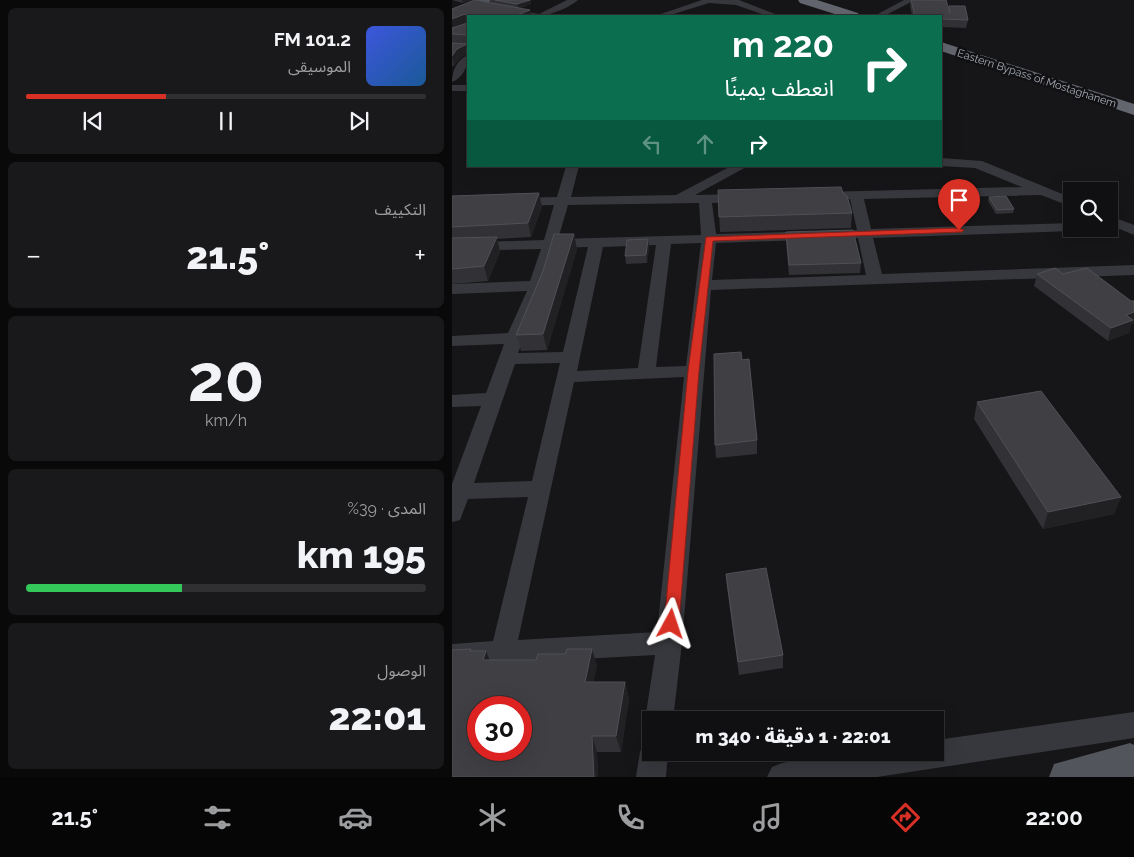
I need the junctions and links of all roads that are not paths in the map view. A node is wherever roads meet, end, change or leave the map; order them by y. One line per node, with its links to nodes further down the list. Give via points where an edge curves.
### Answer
1 (574, 0): 12 (street)
2 (710, 0): 9 (street); 15 (street, via 737,2)
3 (804, 0): 16 (highway)
4 (822, 0): 17 (highway)
5 (911, 0): 18 (street)
6 (474, 3): 7 (main road); 8 (main road); 10 (main road)
7 (452, 8)
8 (497, 9): 11 (street)
9 (673, 12): 13 (street); 14 (street)
10 (452, 13)
11 (530, 15)
12 (544, 15)
13 (662, 15)
14 (680, 15)
15 (773, 15)
16 (850, 15)
17 (868, 15)
18 (880, 15)
19 (942, 40): 26 (highway, Eastern Bypass of Mostaghanem)
20 (942, 46): 27 (highway, Eastern Bypass of Mostaghanem)
21 (467, 59): 22 (street)
22 (456, 67): 23 (street)
23 (452, 79)
24 (452, 88): 25 (street)
25 (467, 88)
26 (1134, 102)
27 (1134, 110)
28 (942, 162): 31 (street, via 977,164)
29 (573, 167): 37 (street)
30 (740, 167): 38 (street)
31 (1045, 191): 32 (street); 36 (street)
32 (856, 195): 33 (street); 43 (street)
33 (809, 196)
34 (752, 197): 35 (street)
35 (705, 198): 38 (street); 44 (street)
36 (1063, 199)
37 (562, 200): 38 (street); 39 (street); 47 (street)
38 (674, 200)
39 (498, 202)
40 (1118, 226): 42 (street)
41 (1063, 227): 43 (street)
42 (1134, 231)
43 (866, 233): 44 (street); 51 (street)
44 (709, 238): 45 (street); 52 (street)
45 (664, 240): 46 (street); 61 (street)
46 (597, 242): 47 (street); 58 (street)
47 (548, 244): 48 (street); 53 (street)
48 (452, 247)
49 (1134, 270): 50 (street)
50 (1086, 272): 51 (street); 55 (street)
51 (875, 279): 52 (street)
52 (704, 285): 60 (street)
53 (536, 286): 54 (street); 56 (street)
54 (452, 289)
55 (1110, 290)
56 (515, 338): 57 (street); 59 (street)
57 (452, 341)
58 (570, 357): 59 (street); 62 (street)
59 (508, 359): 63 (street)
60 (694, 371): 61 (street); 68 (street)
61 (646, 374): 62 (street)
62 (566, 377): 66 (street)
63 (494, 399): 64 (street); 65 (street)
64 (452, 401)
65 (459, 483): 66 (street); 67 (street)
66 (540, 490): 69 (street)
67 (452, 514)
68 (670, 643): 69 (street); 71 (street)
69 (503, 652): 70 (street)
70 (452, 655)
71 (660, 711)
72 (1131, 746): 75 (street); 76 (main road)
73 (653, 761): 74 (street)
74 (651, 777)
75 (782, 777)
76 (1067, 777)

